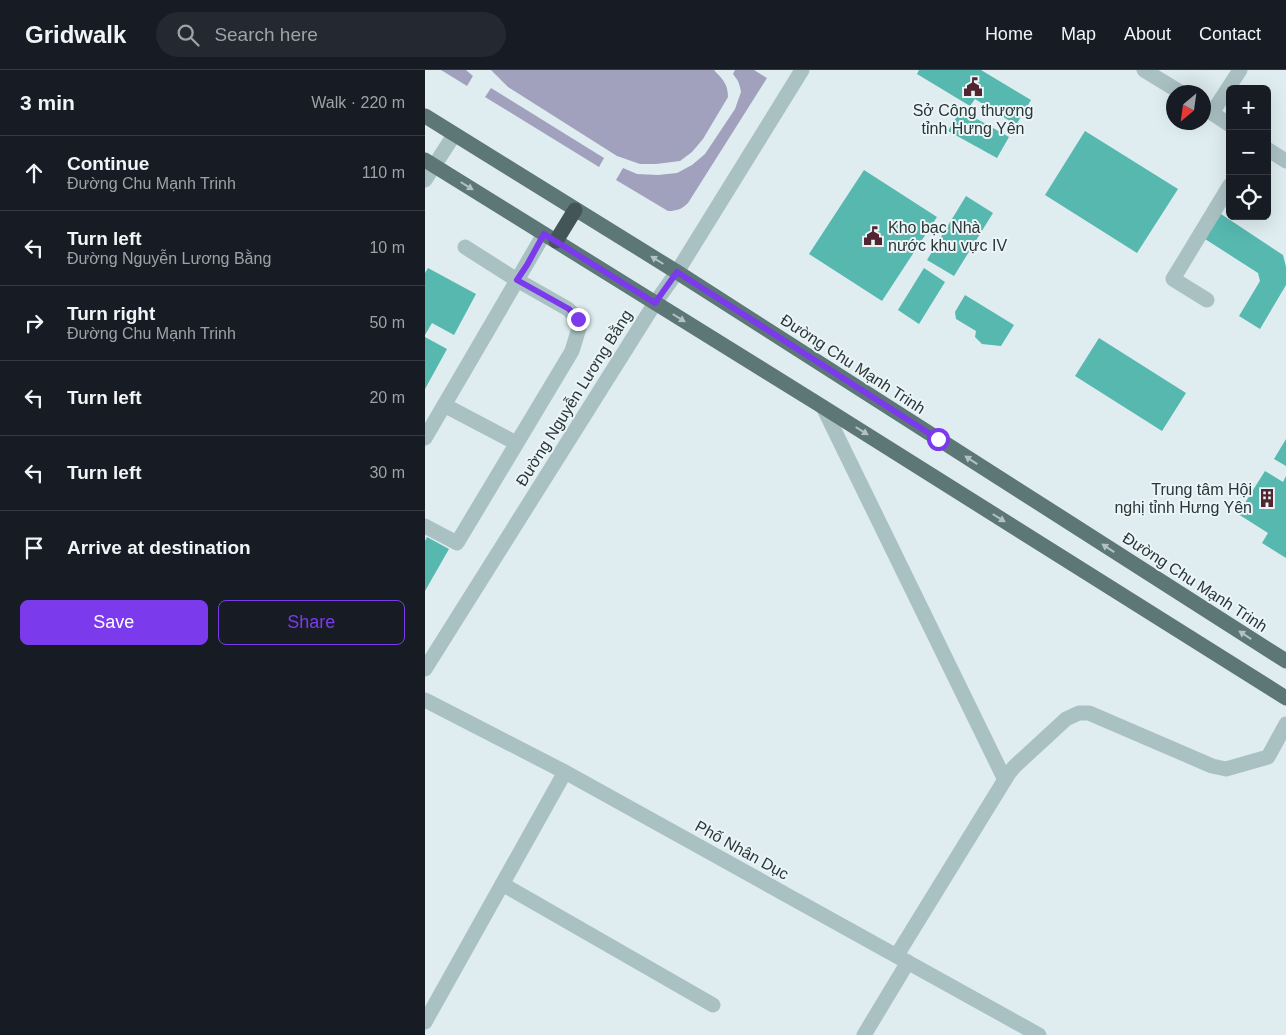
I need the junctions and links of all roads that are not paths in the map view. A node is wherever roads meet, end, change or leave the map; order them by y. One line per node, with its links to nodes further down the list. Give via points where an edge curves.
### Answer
1 (802, 70): 18 (street, Đường Nguyễn Lương Bằng)
2 (1144, 70): 4 (street)
3 (1240, 70): 5 (street)
4 (1169, 85)
5 (1211, 106)
6 (1211, 112): 8 (street)
7 (425, 116): 9 (main road, Đường Chu Mạnh Trinh)
8 (1226, 121)
9 (454, 135): 12 (street); 15 (main road, Đường Chu Mạnh Trinh)
10 (1271, 152): 11 (street)
11 (1286, 161)
12 (430, 163): 13 (street); 16 (main road, one-way to 16)
13 (425, 180)
14 (1226, 191): 20 (street, via 1173,278)
15 (575, 210): 16 (highway); 18 (main road, Đường Chu Mạnh Trinh, one-way to 15)
16 (550, 237): 19 (street); 21 (main road)
17 (465, 247): 19 (street)
18 (677, 272): 21 (street, Đường Nguyễn Lương Bằng); 27 (main road, Đường Chu Mạnh Trinh, one-way to 18)
19 (517, 280): 22 (street); 25 (street, via 569,309 578,319 579,328 571,351)
20 (1207, 300)
21 (655, 303): 23 (main road, one-way to 23); 28 (street, Đường Nguyễn Lương Bằng)
22 (444, 405): 24 (street); 25 (street)
23 (823, 407): 29 (main road, one-way to 29); 33 (street)
24 (425, 438)
25 (516, 443): 26 (street, via 457,544)
26 (425, 526)
27 (1286, 661)
28 (425, 669)
29 (1286, 698)
30 (425, 700): 32 (street, Phố Nhân Dục)
31 (1286, 724): 33 (street, via 1268,756 1226,769 1212,766 1089,713 1079,713 1066,719 1015,766)
32 (565, 772): 34 (street); 35 (street, Phố Nhân Dục)
33 (1005, 780): 35 (street)
34 (502, 884): 36 (street); 37 (street)
35 (903, 958): 38 (street); 39 (street, Phố Nhân Dục)
36 (713, 1005)
37 (425, 1022)
38 (864, 1035)
39 (1039, 1035)

